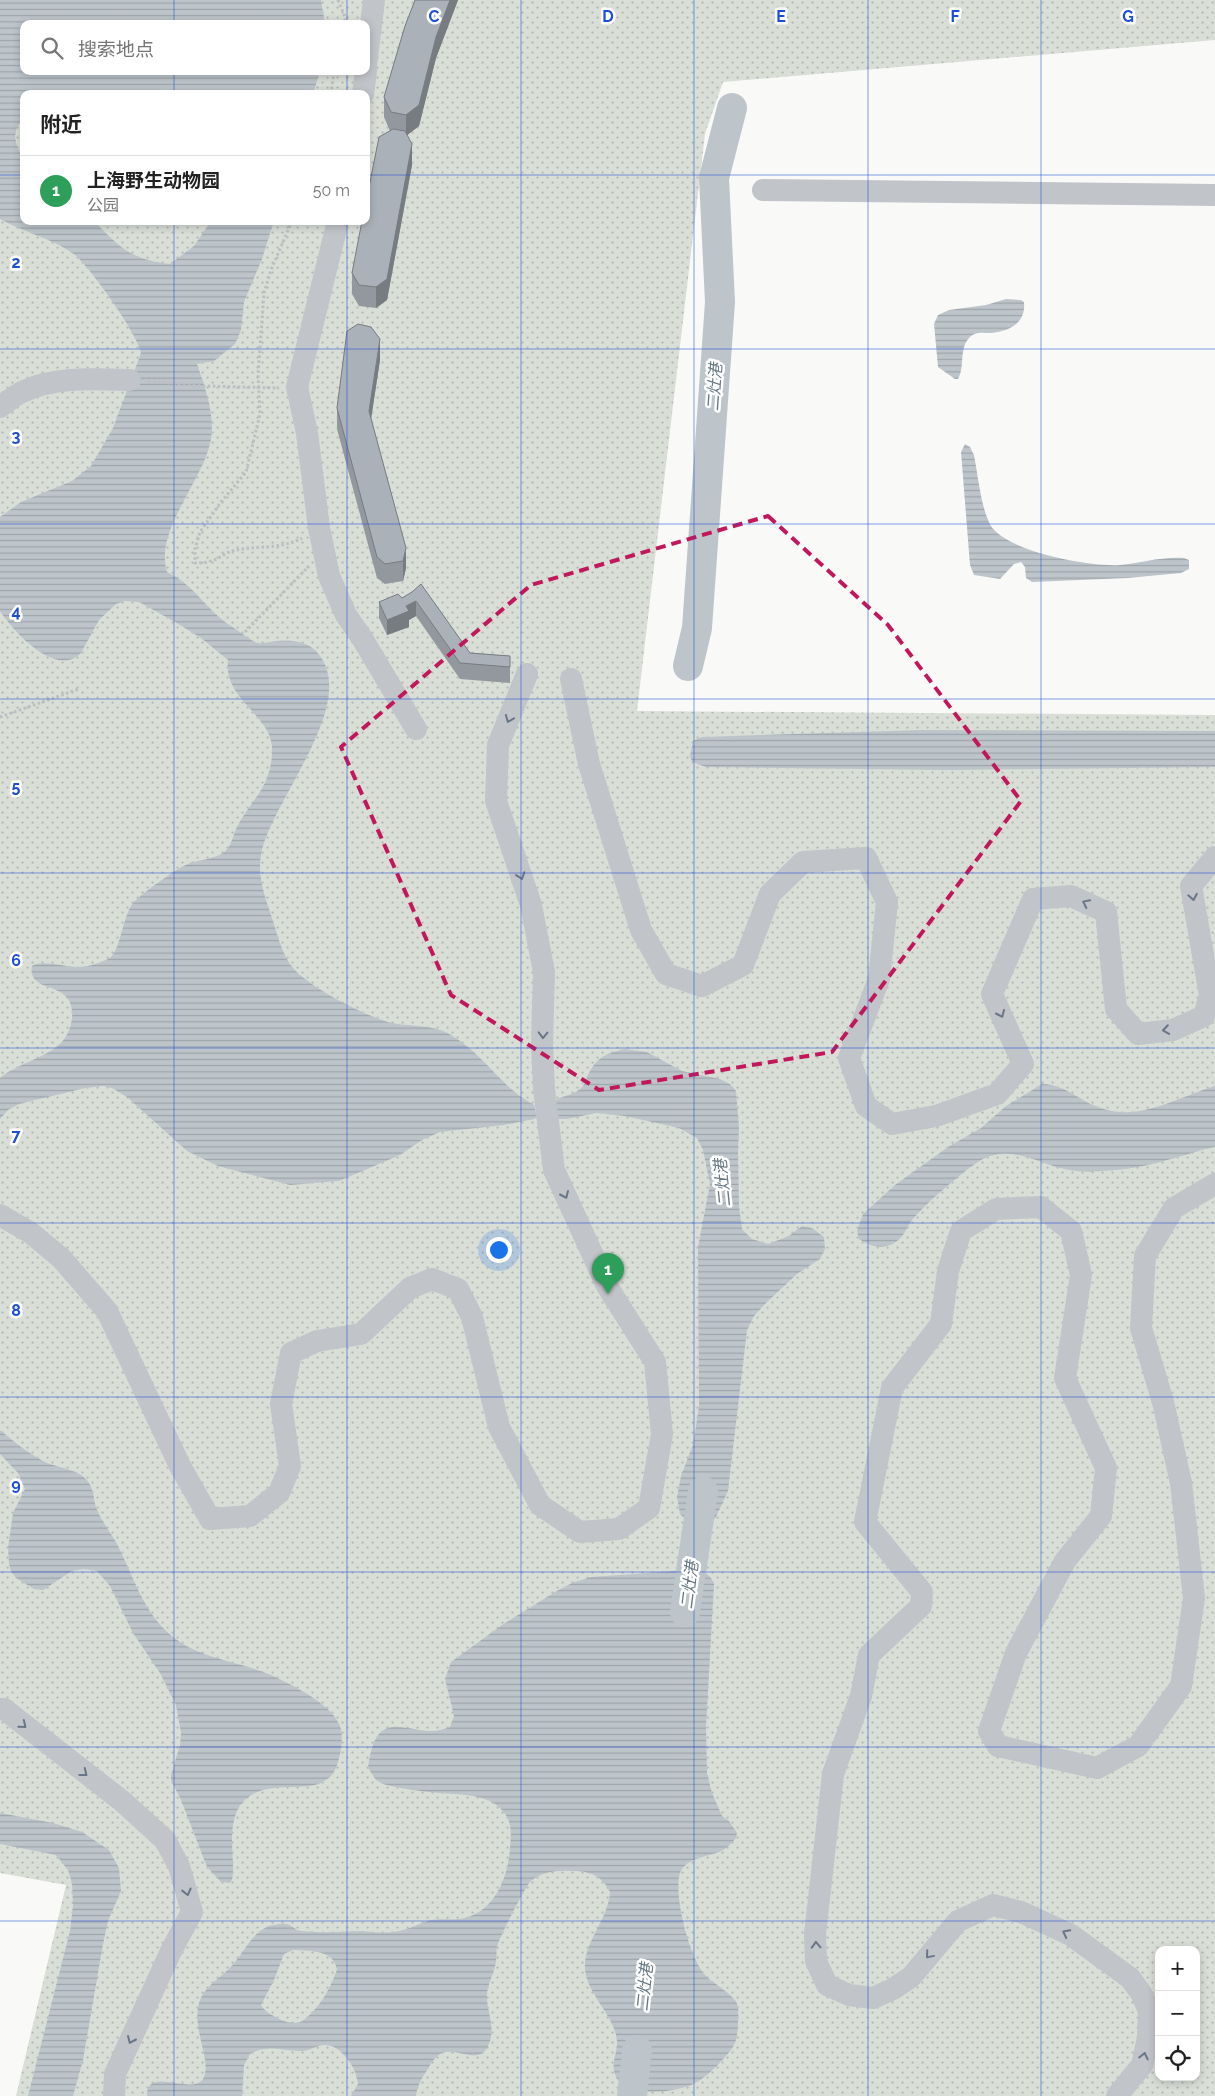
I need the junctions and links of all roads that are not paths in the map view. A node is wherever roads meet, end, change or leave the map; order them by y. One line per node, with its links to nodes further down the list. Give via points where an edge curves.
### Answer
1 (374, 0): 2 (street)
2 (370, 33)
3 (365, 75): 4 (street)
4 (364, 90)
5 (763, 190): 6 (street)
6 (1215, 195)
7 (337, 225): 12 (street, via 297,387 308,433 319,528 330,576 346,615)
8 (130, 380): 9 (street, via 76,379 50,384 23,392)
9 (0, 407)
10 (527, 674): 15 (street, one-way to 15, via 498,745 496,801 531,905 544,972 544,1090 554,1170 607,1286 655,1362 662,1434 649,1508 619,1529 580,1532 540,1504 499,1427 472,1316 458,1289 432,1279 410,1288 361,1334 317,1341 291,1353 280,1404 290,1466 279,1493 250,1516 210,1519 180,1466 107,1311 61,1258 31,1233)
11 (571, 679): 13 (street, one-way to 11, via 1191,886 1210,995 1204,1016 1173,1030 1138,1034 1116,1009 1106,912 1071,896 1033,899 992,994 1023,1064 997,1094 936,1116 892,1124 866,1106 849,1058 879,980 887,902 866,858 803,862 770,894 743,965 702,986 666,974 641,930 589,764)
12 (416, 729)
13 (1215, 857)
14 (1215, 1184): 18 (street, one-way to 14, via 1142,2065 1149,2011 1130,1978 1071,1935 1021,1912 992,1905 958,1921 911,1977 873,1998 849,1995 827,1985 816,1961 816,1924 833,1774 861,1696 869,1655 921,1606 922,1592 865,1522 892,1388 941,1324 948,1271 961,1231 996,1209 1041,1207 1071,1231 1082,1275 1065,1378 1106,1468 1101,1516 1065,1561 1016,1653 989,1731 998,1746 1097,1768 1138,1746 1181,1686 1194,1598 1181,1483 1163,1402 1141,1328 1144,1256 1174,1208)
15 (0, 1215)
16 (0, 1709): 17 (street, one-way to 17, via 122,1802 165,1840 179,1866 192,1912 115,2074)
17 (114, 2096)
18 (1117, 2096)

